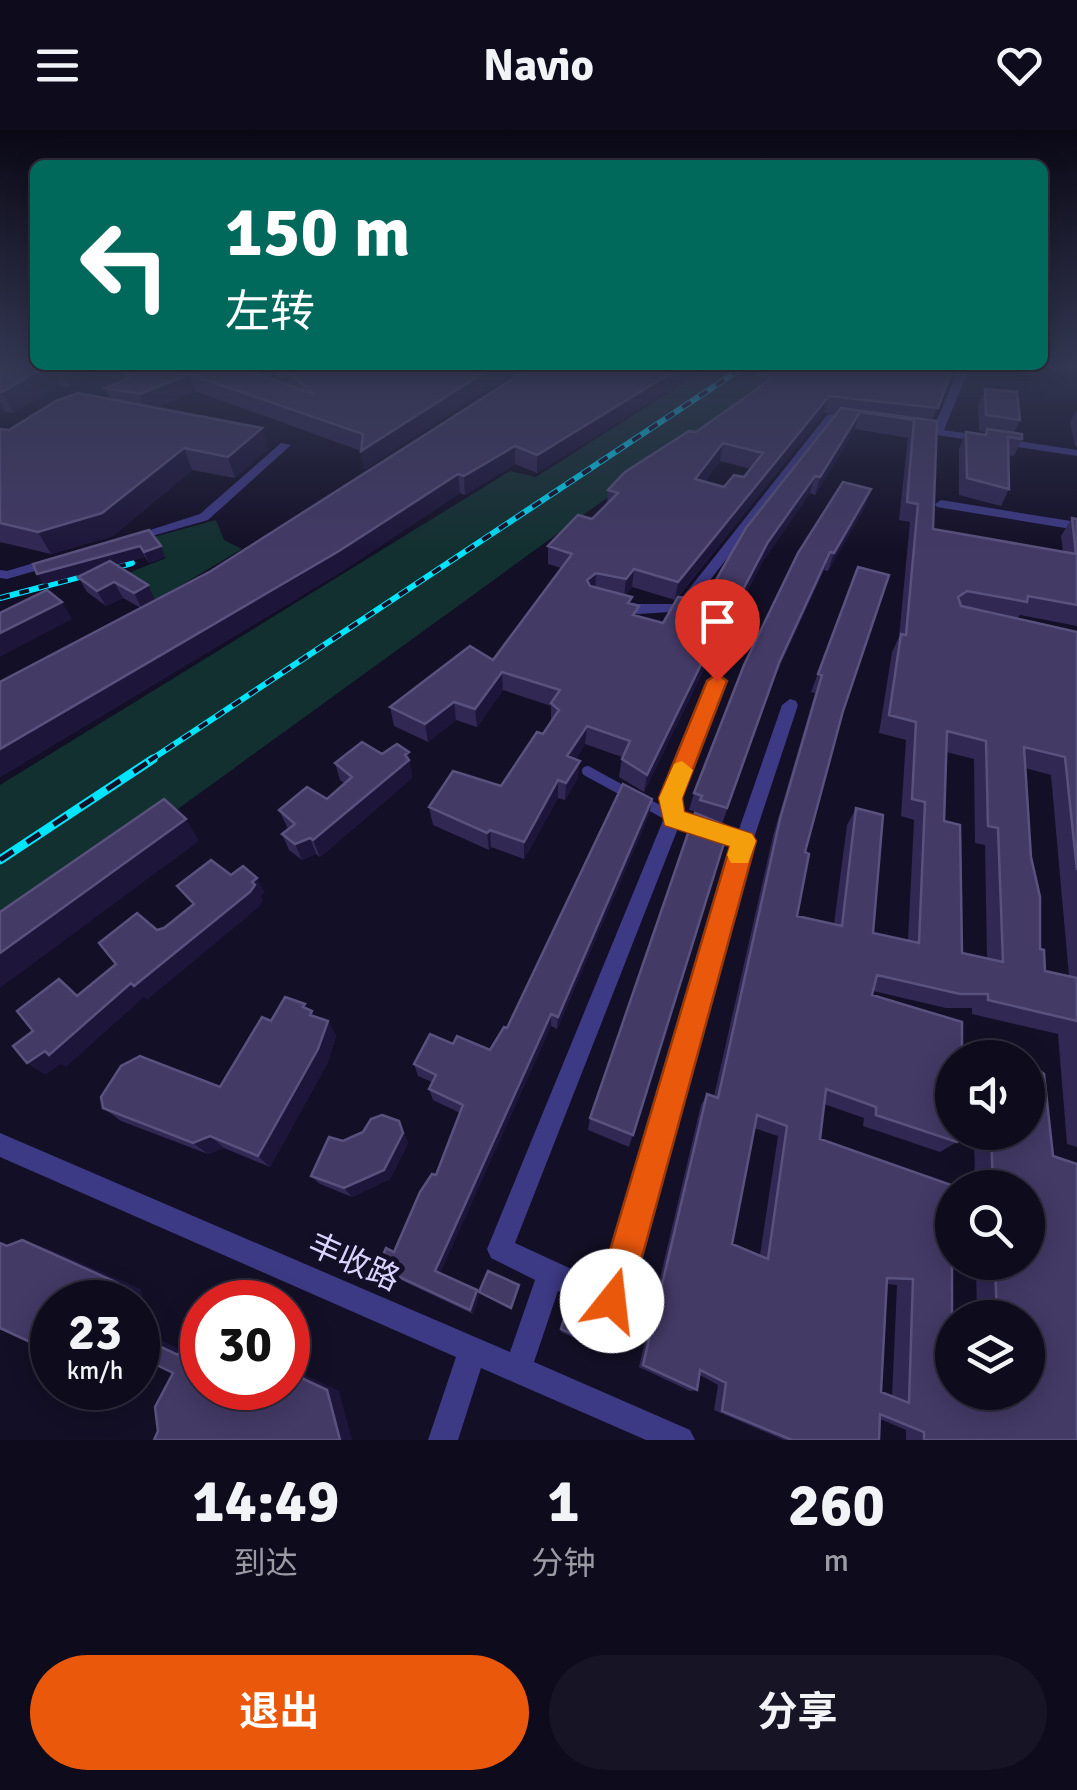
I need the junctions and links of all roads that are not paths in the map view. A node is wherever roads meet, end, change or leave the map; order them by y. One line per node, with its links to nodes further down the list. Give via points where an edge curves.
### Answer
1 (821, 429): 12 (street, via 681,608)
2 (914, 429): 4 (street)
3 (939, 429): 4 (street)
4 (937, 433): 6 (street)
5 (267, 441): 9 (street, via 285,445 204,517)
6 (1077, 454)
7 (942, 504): 8 (street)
8 (1077, 526)
9 (122, 540)
10 (73, 555): 11 (street)
11 (0, 574)
12 (611, 602)
13 (717, 681): 16 (street, via 670,798)
14 (790, 705): 19 (street, via 735,838 612,1301)
15 (587, 772): 16 (lane)
16 (673, 818): 17 (lane); 19 (street, via 500,1249)
17 (708, 830)
18 (0, 1145): 20 (street, 丰收路)
19 (550, 1274): 21 (street)
20 (472, 1352): 21 (street, 丰收路); 22 (street)
21 (516, 1371): 23 (street, 丰收路)
22 (443, 1440)
23 (680, 1440)

